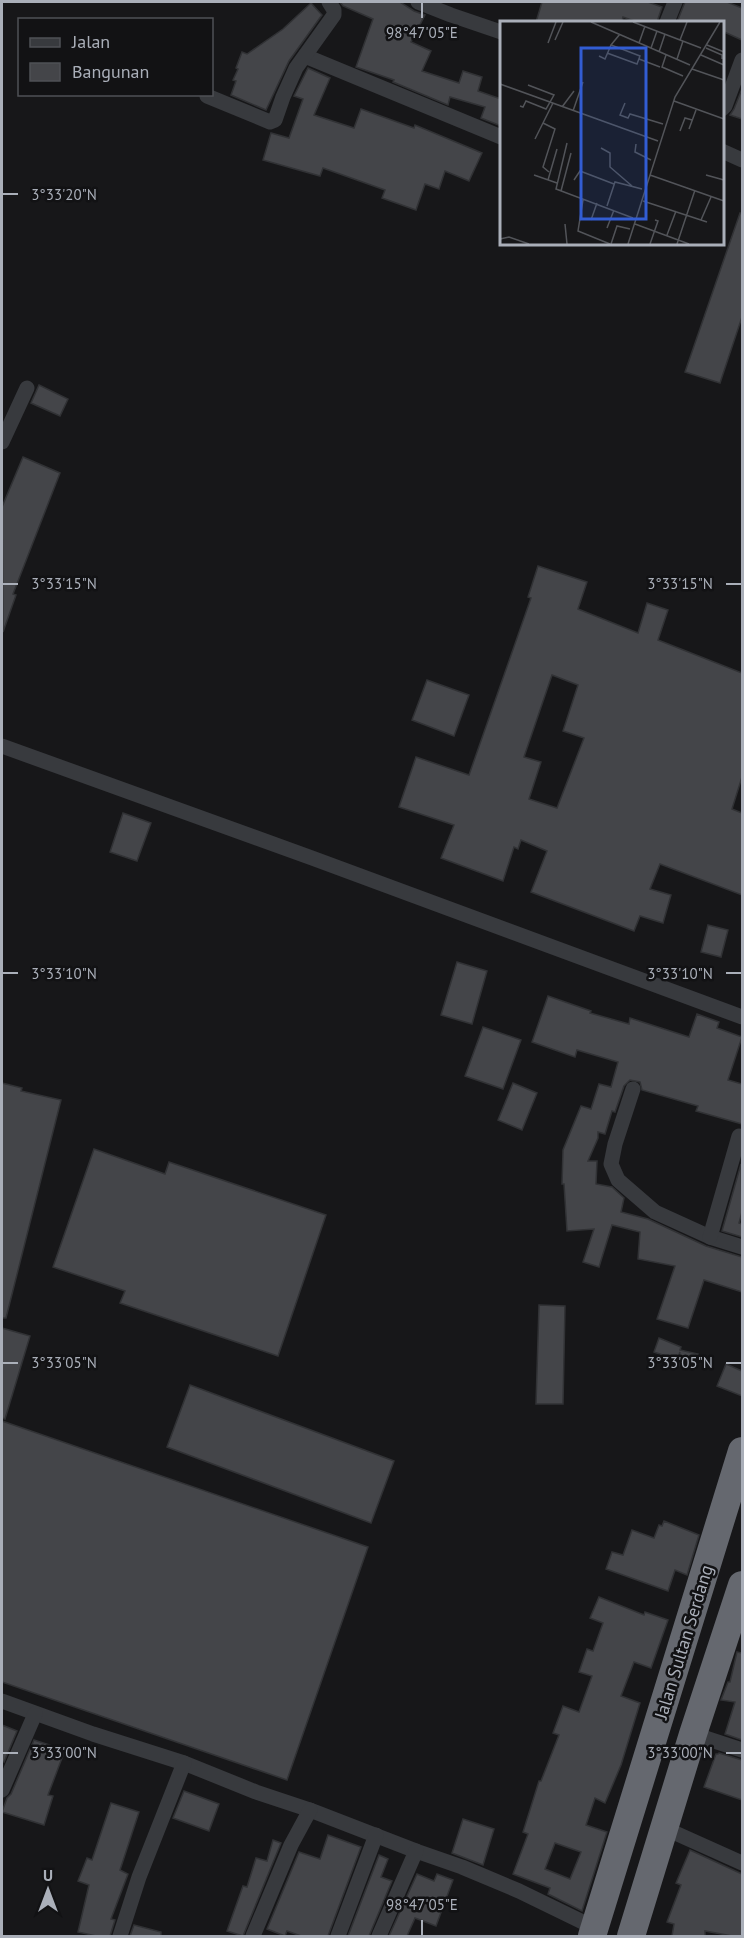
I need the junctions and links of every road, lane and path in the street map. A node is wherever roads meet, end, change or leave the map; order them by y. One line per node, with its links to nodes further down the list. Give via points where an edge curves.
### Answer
1 (329, 2): 6 (street, via 334,15)
2 (418, 2): 5 (street)
3 (675, 2): 4 (street)
4 (668, 21)
5 (500, 32)
6 (304, 56): 8 (street, via 290,79 275,120 270,122); 10 (street)
7 (742, 60): 9 (street)
8 (207, 96)
9 (723, 108)
10 (500, 137)
11 (723, 152): 12 (street)
12 (742, 160)
13 (27, 388): 14 (street)
14 (2, 442)
15 (2, 746): 16 (street)
16 (742, 1017)
17 (633, 1089): 19 (street, via 615,1144 612,1169 618,1180 655,1212)
18 (739, 1136): 19 (street)
19 (710, 1237): 20 (street)
20 (742, 1247)
21 (742, 1451): 23 (highway, Jalan Sultan Serdang)
22 (742, 1585): 24 (highway, Jalan Sultan Serdang)
23 (696, 1604): 24 (highway); 36 (highway, Jalan Sultan Serdang)
24 (733, 1616): 27 (highway, Jalan Sultan Serdang)
25 (2, 1701): 26 (street)
26 (35, 1714): 29 (street); 30 (street)
27 (693, 1734): 28 (street); 32 (highway, Jalan Sultan Serdang)
28 (742, 1750)
29 (184, 1763): 31 (street); 37 (street)
30 (2, 1790)
31 (310, 1810): 33 (street); 38 (street)
32 (664, 1828): 35 (street); 41 (highway, Jalan Sultan Serdang)
33 (376, 1835): 34 (street); 39 (street)
34 (416, 1851): 36 (street, via 519,1891); 40 (street)
35 (742, 1863)
36 (593, 1932)
37 (120, 1936)
38 (253, 1936)
39 (338, 1936)
40 (379, 1936)
41 (631, 1936)

